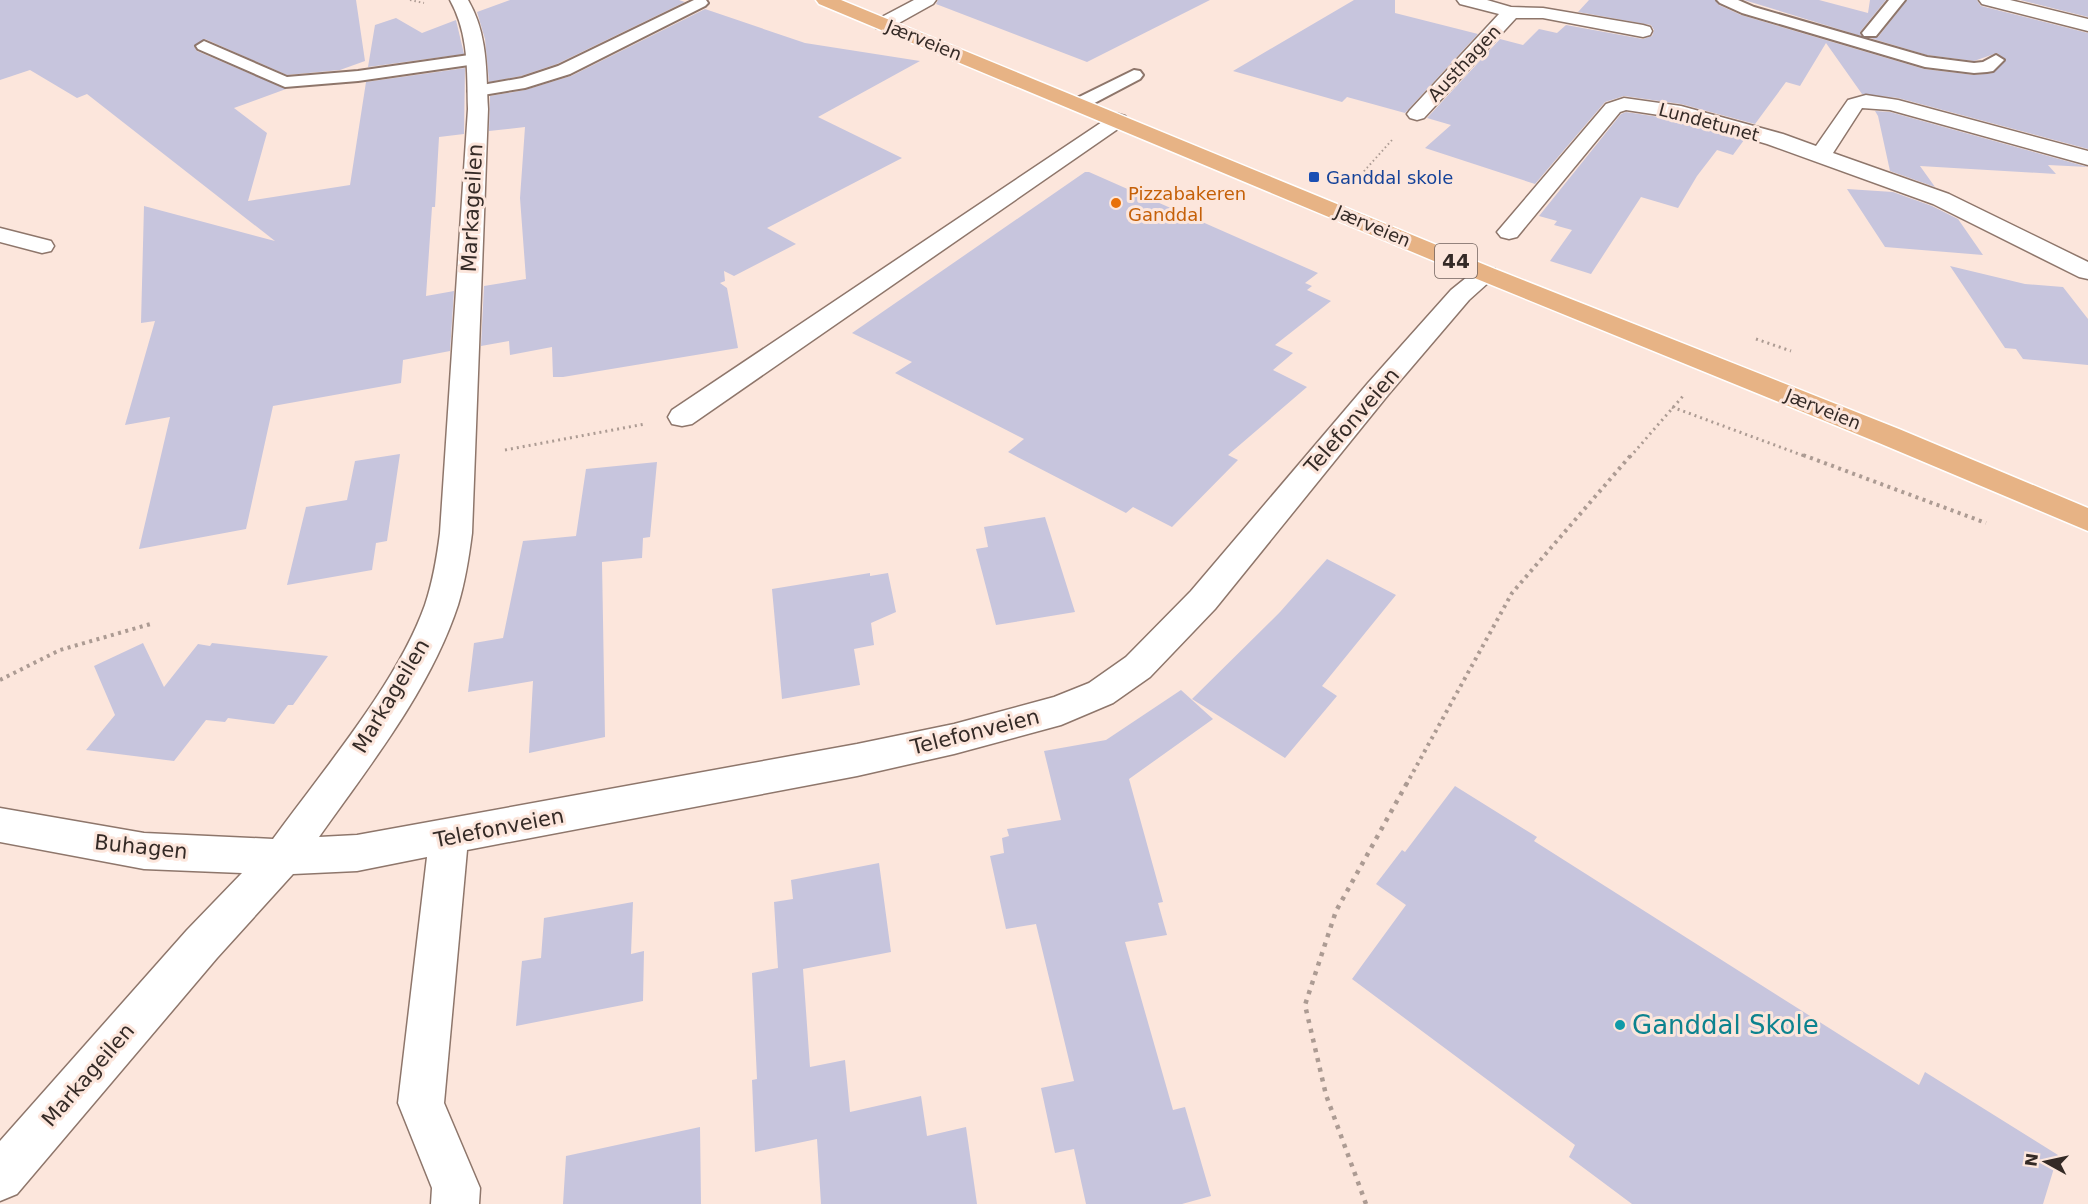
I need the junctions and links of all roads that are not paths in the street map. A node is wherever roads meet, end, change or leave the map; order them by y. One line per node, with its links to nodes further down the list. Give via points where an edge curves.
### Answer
1 (459, 0): 15 (street, Markageilen, via 471,24)
2 (825, 0): 10 (main road, Jærveien / 44)
3 (927, 0): 10 (street)
4 (1466, 0): 9 (street, Austhagen)
5 (1725, 0): 16 (lane, via 1925,62 1974,68 1988,67)
6 (1897, 0): 13 (lane)
7 (1988, 0): 11 (street)
8 (700, 3): 18 (lane, via 564,70 525,83)
9 (1511, 12): 12 (street, Austhagen, via 1543,13); 20 (street, Austhagen)
10 (883, 24): 19 (main road, Jærveien / 44)
11 (2088, 25)
12 (1643, 31)
13 (1870, 33)
14 (204, 46): 15 (lane, via 285,82)
15 (476, 59): 18 (street, Markageilen)
16 (1996, 60)
17 (1134, 75): 19 (lane)
18 (477, 91): 33 (street, Markageilen, via 456,533 451,569 441,606 415,663 378,724)
19 (1079, 104): 21 (main road, Jærveien / 44)
20 (1417, 114)
21 (1118, 120): 28 (main road, Jærveien / 44); 29 (street)
22 (1820, 156): 23 (street, via 1855,104 1866,101 1891,104); 24 (street, Lundetunet, via 1681,112 1624,104 1613,108); 27 (street, Lundetunet, via 1941,200)
23 (2088, 158)
24 (1509, 232)
25 (0, 235): 26 (street)
26 (42, 246)
27 (2088, 272)
28 (1486, 274): 30 (main road, Jærveien / 44, via 1889,435); 32 (street, Telefonveien, via 1460,295 1378,389 1203,600 1138,667 1101,693 1061,710 932,744)
29 (682, 417)
30 (2088, 520)
31 (0, 825): 33 (street, Buhagen, via 144,851)
32 (449, 838): 33 (street, Telefonveien, via 357,853); 35 (street, via 420,1103 456,1188)
33 (284, 857): 34 (street, Markageilen, via 201,944)
34 (0, 1178)
35 (455, 1204)

